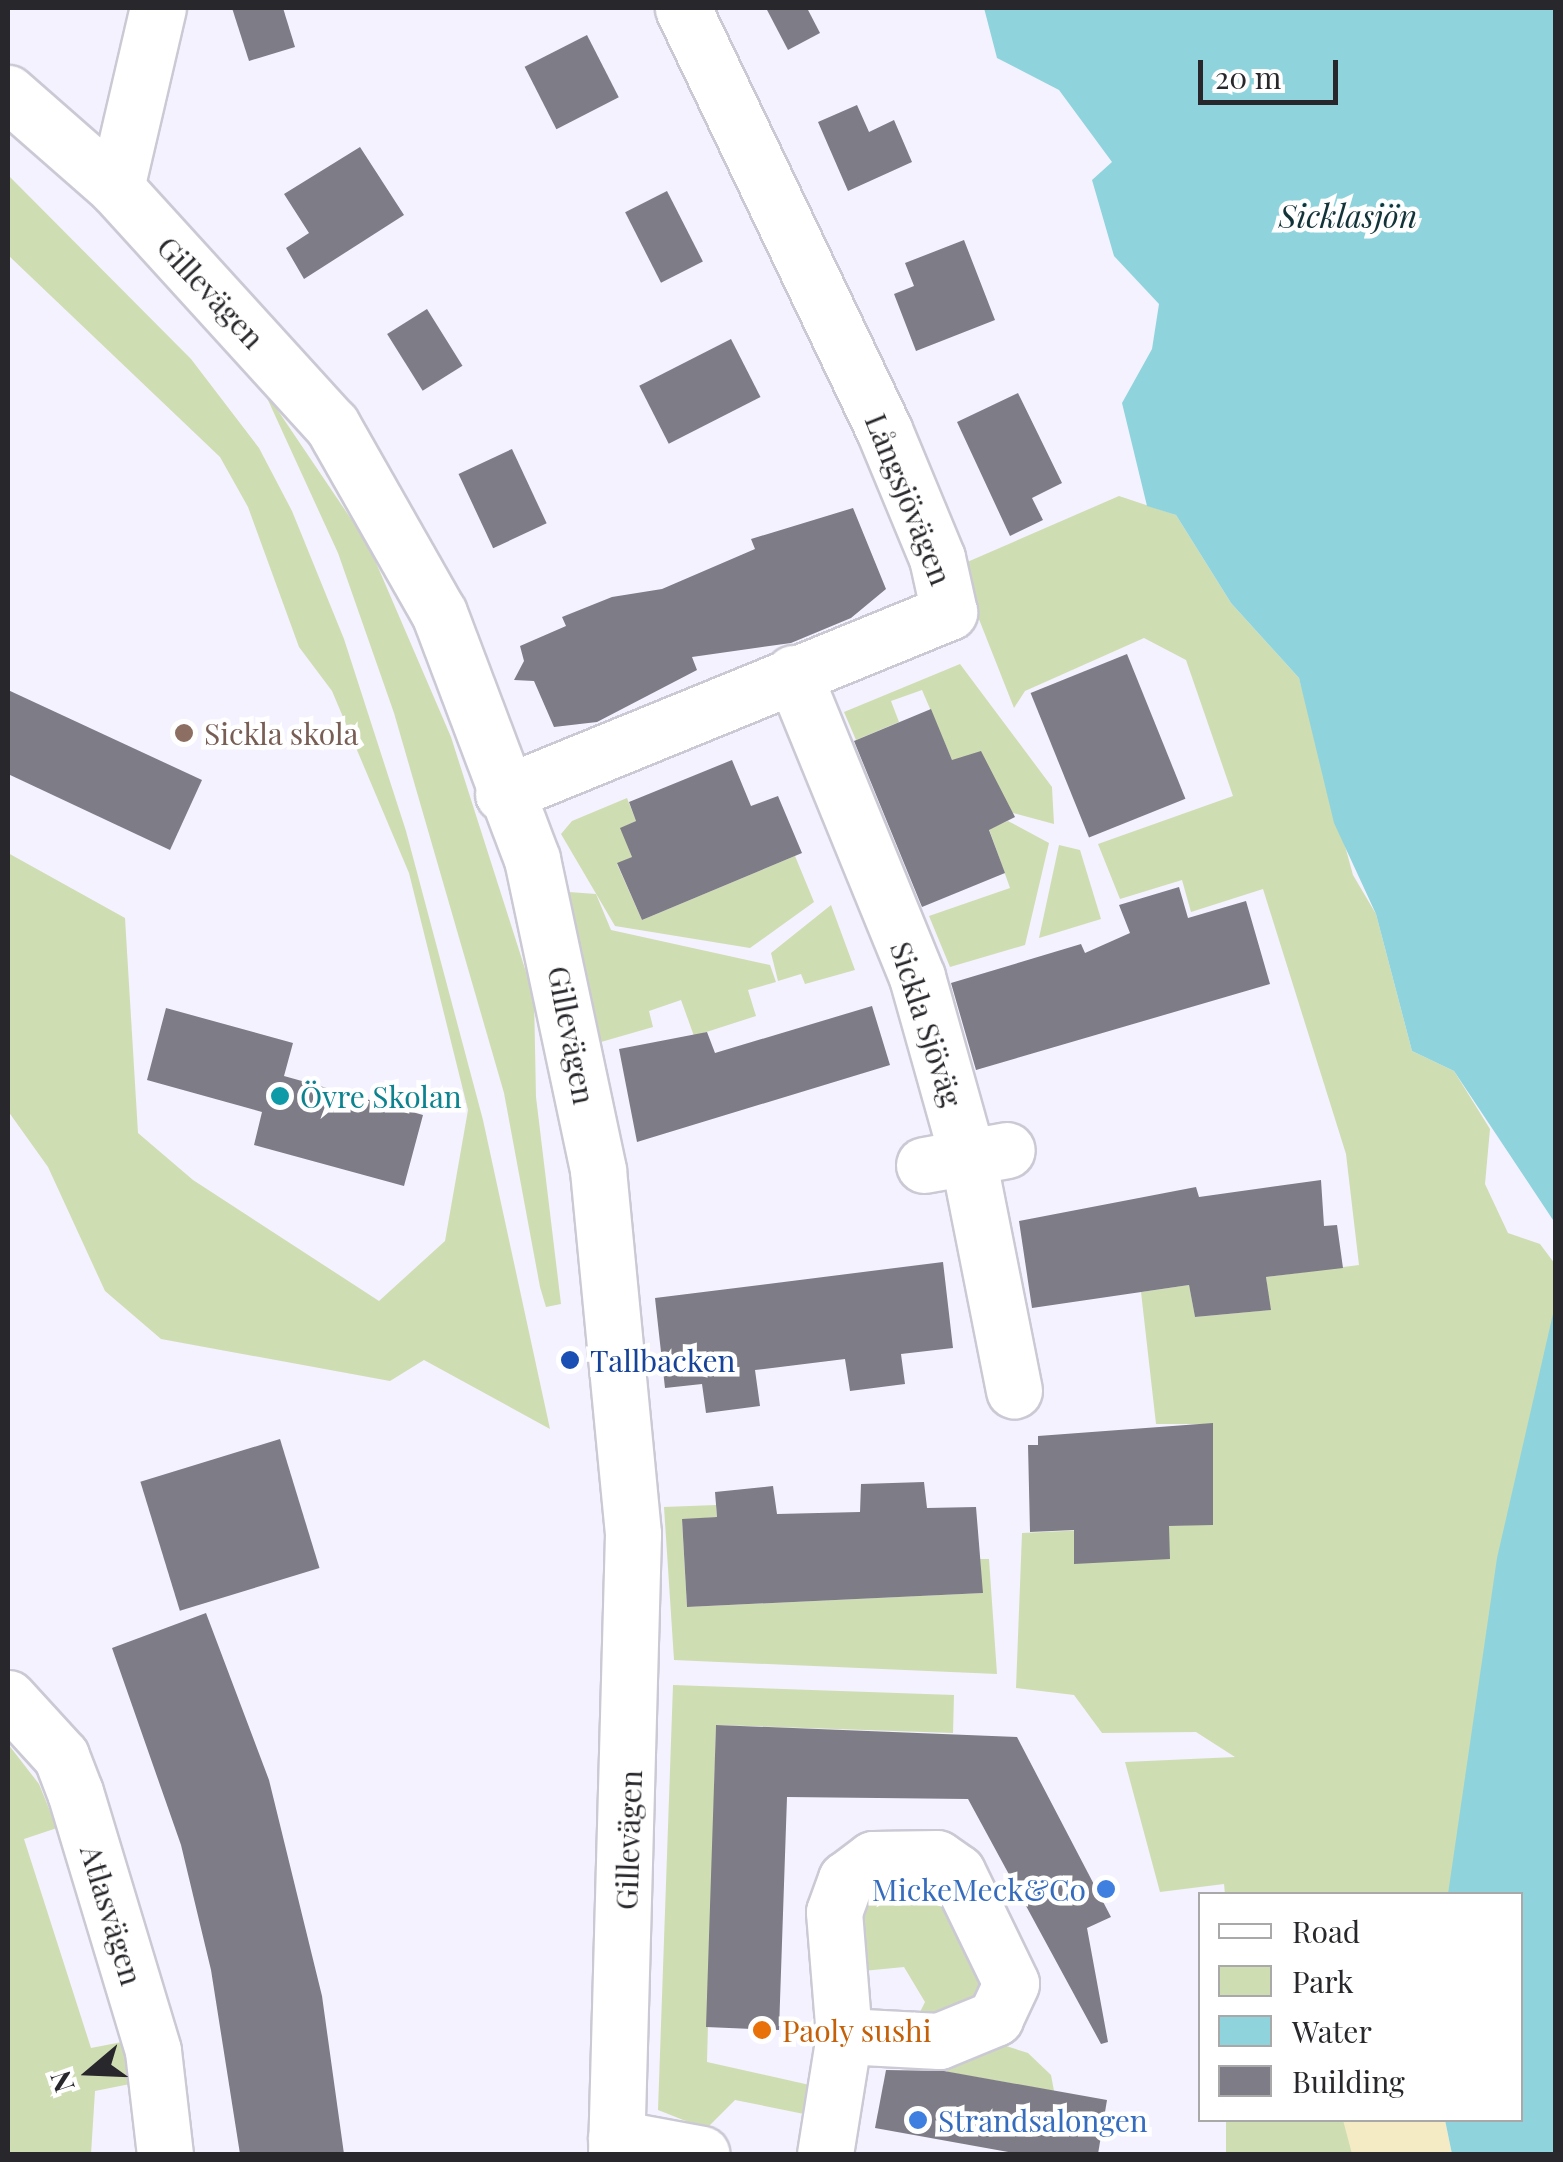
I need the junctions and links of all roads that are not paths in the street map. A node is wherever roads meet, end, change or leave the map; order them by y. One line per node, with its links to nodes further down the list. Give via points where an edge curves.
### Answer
1 (158, 8): 4 (street)
2 (683, 8): 5 (street, Långsjövägen, via 884,430 948,592 949,612)
3 (8, 93): 4 (street, Gillevägen)
4 (116, 188): 6 (street, Gillevägen, via 332,425 440,614)
5 (793, 672): 6 (street, Långsjövägen); 7 (street, Sickla Sjöväg, via 917,977 967,1158)
6 (503, 794): 10 (street, Gillevägen, via 542,897 598,1170 631,1499 637,1616)
7 (1014, 1390)
8 (8, 1698): 11 (street, Atlasvägen, via 61,1756 75,1792 153,2051)
9 (844, 2036): 13 (street)
10 (616, 2146): 12 (street)
11 (164, 2154)
12 (702, 2154)
13 (825, 2154)

